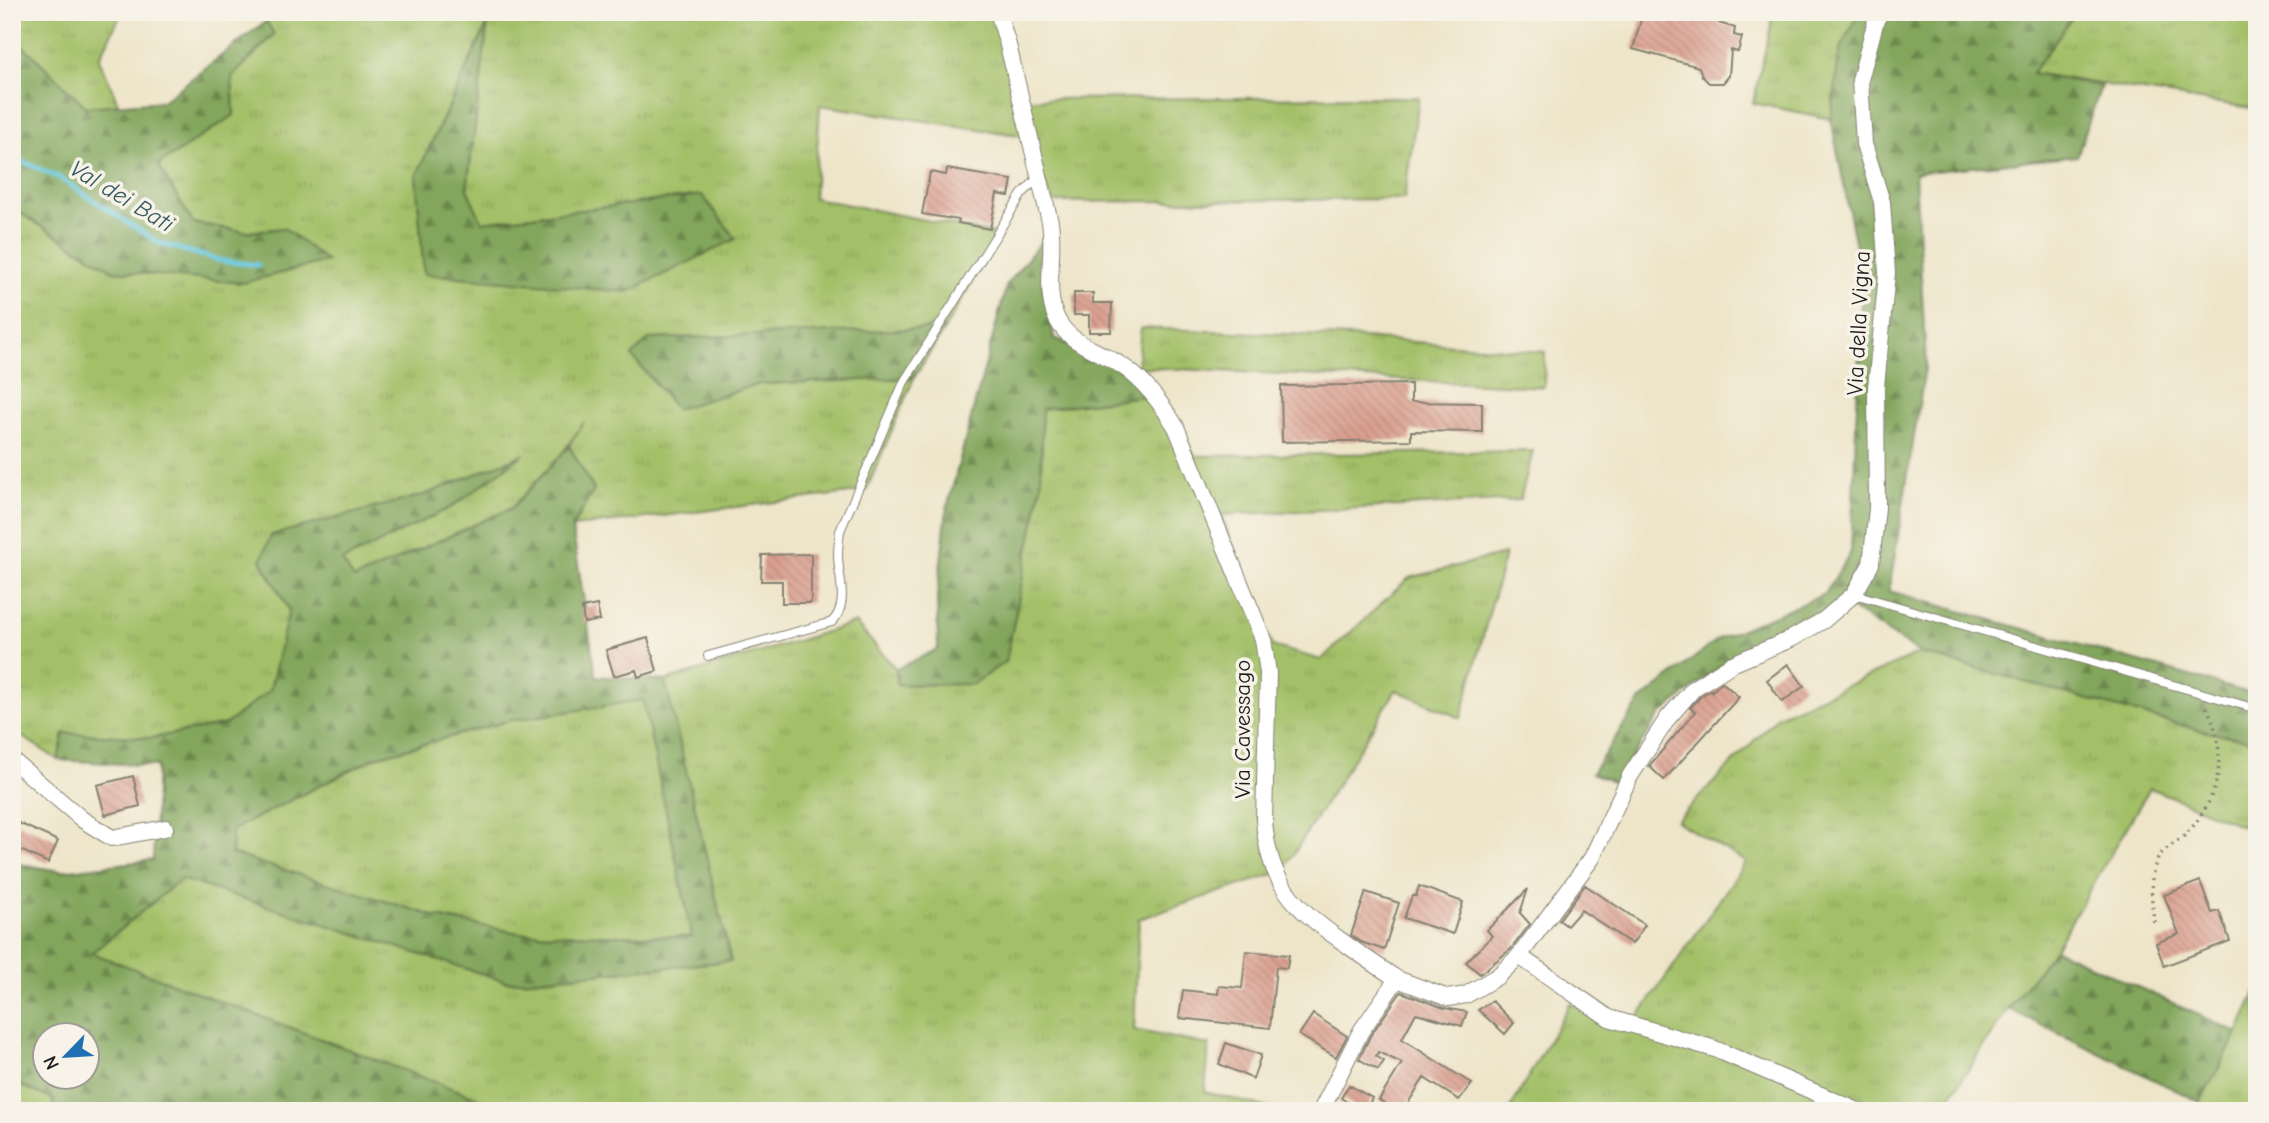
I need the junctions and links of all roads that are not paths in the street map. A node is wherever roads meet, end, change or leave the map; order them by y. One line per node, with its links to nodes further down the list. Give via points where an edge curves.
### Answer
1 (998, 12): 3 (street, Via Cavessago)
2 (1881, 12): 4 (street, Via della Vigna, via 1860,80 1864,144 1882,202 1887,273 1876,387 1877,508 1871,564)
3 (1040, 176): 5 (lane, via 1022,194 904,382 840,531 843,600 839,615 832,622); 10 (street, Via Cavessago, via 1052,233 1051,301 1058,321 1077,342 1127,369 1168,414 1258,621 1266,656 1265,839 1273,869 1296,906)
4 (1854, 594): 6 (lane); 9 (street, Via della Vigna, via 1824,620 1732,664 1694,688 1630,776 1592,858)
5 (708, 656)
6 (2257, 709)
7 (12, 760): 8 (street, via 83,820 112,838)
8 (165, 828)
9 (1519, 956): 10 (street, Via Cavessago, via 1498,976 1466,995 1448,998); 12 (street, via 1609,1018 1715,1048)
10 (1397, 979): 11 (street, via 1361,1031)
11 (1321, 1111)
12 (1858, 1111)

